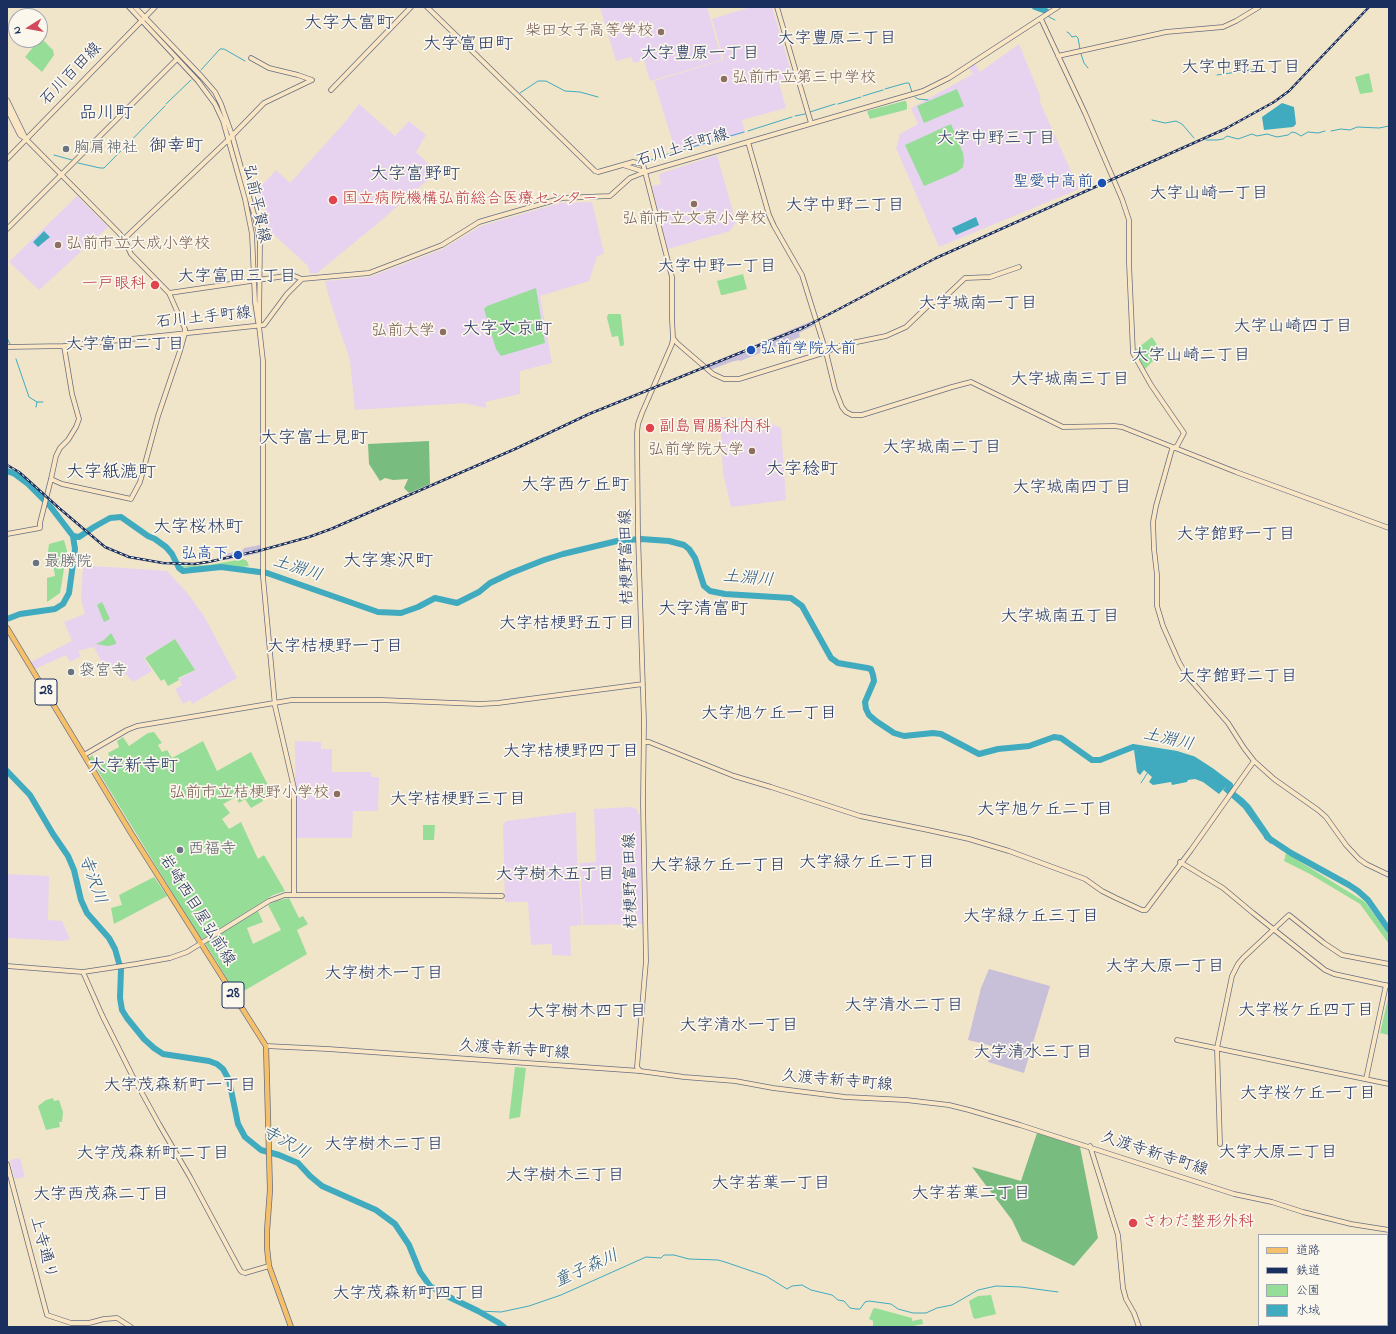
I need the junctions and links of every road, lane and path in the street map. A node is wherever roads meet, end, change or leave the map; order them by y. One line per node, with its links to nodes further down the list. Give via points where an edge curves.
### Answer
1 (129, 7): 9 (street, 弘前平賀線)
2 (135, 7): 9 (street, 弘前平賀線)
3 (155, 7): 9 (street, 石川百田線)
4 (411, 7): 14 (street)
5 (426, 7): 23 (street, via 595,171)
6 (778, 7): 17 (street)
7 (1058, 7): 10 (street, 石川土手町線)
8 (1259, 7): 11 (street, via 1222,27 1166,32)
9 (143, 19): 13 (street, 弘前平賀線); 18 (street, 弘前平賀線, via 215,92); 19 (street, 石川百田線)
10 (1041, 19): 11 (street); 17 (street, 石川土手町線, via 949,78 923,91)
11 (1058, 56): 39 (street, via 1085,113 1129,220 1133,353 1184,433)
12 (251, 58): 18 (street, via 269,68 312,80 264,103)
13 (177, 59): 20 (street, 弘前平賀線, via 215,104); 25 (street)
14 (331, 90)
15 (7, 100): 19 (street)
16 (7, 109): 19 (street, via 20,135)
17 (811, 123): 21 (street, 石川土手町線)
18 (232, 135): 20 (street); 29 (street, 弘前平賀線, via 257,225 260,242)
19 (26, 139): 22 (street, 石川百田線); 25 (street)
20 (228, 140): 27 (street); 31 (street, 弘前平賀線, via 252,234)
21 (748, 142): 24 (street, 石川土手町線); 38 (street, via 769,215 802,275)
22 (7, 159)
23 (624, 165): 24 (street); 24 (street, via 633,162 643,164)
24 (645, 172): 30 (street, 石川土手町線, via 630,178 610,196 562,198 479,222 442,246 369,273); 35 (street, 桔梗野富田線, via 672,277)
25 (62, 175): 26 (street); 27 (street)
26 (7, 229)
27 (124, 239): 32 (street, via 131,254)
28 (1019, 267): 38 (street, via 990,277 965,278 944,298 930,304 901,330 886,336 842,345)
29 (260, 279): 30 (street, via 292,275); 31 (street); 33 (street, 弘前平賀線)
30 (302, 279): 33 (street, 石川土手町線, via 287,294 264,325)
31 (254, 280): 32 (street); 33 (street, 弘前平賀線, via 256,315)
32 (169, 293): 34 (street)
33 (260, 326): 34 (street, 石川土手町線); 45 (street, via 262,577)
34 (185, 333): 36 (street, 石川土手町線); 40 (street, via 140,482 131,499 62,484)
35 (673, 338): 38 (street, via 713,374 729,380); 44 (street, 桔梗野富田線, via 638,424 638,537)
36 (64, 346): 37 (street, 石川土手町線); 40 (street, via 79,419 56,456)
37 (7, 347)
38 (826, 352): 39 (street, via 842,407 852,415 862,415 971,382 1063,427 1122,427)
39 (1175, 448): 41 (street); 48 (street, via 1172,449 1153,522 1157,575 1156,606 1173,650 1187,676 1228,723)
40 (51, 479): 42 (street, via 40,528)
41 (1389, 528)
42 (7, 534)
43 (7, 628): 47 (main road, 岩崎西目屋弘前線 / 28)
44 (643, 684): 45 (street, via 498,703 339,699); 46 (street, 桔梗野富田線)
45 (275, 702): 47 (street, via 133,728); 51 (street, via 294,788)
46 (644, 742): 49 (street, via 734,776 860,816 968,839 1008,851 1085,879 1102,891 1142,910 1146,910); 62 (street, 桔梗野富田線, via 646,963 637,1067)
47 (84, 755): 54 (main road, 岩崎西目屋弘前線 / 28)
48 (1254, 761): 49 (street); 50 (street, via 1326,817 1359,859)
49 (1180, 862): 53 (street, via 1223,888)
50 (1389, 875)
51 (294, 894): 52 (street); 54 (street, via 275,898)
52 (502, 896)
53 (1274, 930): 55 (street, via 1289,915 1342,955); 58 (street, via 1334,974); 61 (street, via 1243,958 1235,970)
54 (201, 943): 57 (street, via 181,955); 60 (main road, 岩崎西目屋弘前線 / 28)
55 (1389, 964)
56 (7, 966): 57 (street)
57 (83, 972): 69 (street, via 132,1075 240,1270 246,1272)
58 (1388, 985): 63 (street)
59 (1177, 1040): 61 (street)
60 (266, 1046): 62 (street, 久渡寺新寺町線); 69 (main road, via 270,1190 267,1238)
61 (1218, 1048): 63 (street); 65 (street)
62 (640, 1071): 66 (street, 久渡寺新寺町線, via 735,1081 845,1097 949,1105)
63 (1366, 1079): 64 (street)
64 (1389, 1084)
65 (1220, 1144)
66 (1090, 1146): 68 (street, 久渡寺新寺町線, via 1234,1194 1351,1224); 72 (street, via 1118,1235 1123,1288)
67 (7, 1164): 70 (street, 上寺通り, via 47,1315 76,1324 117,1318)
68 (1389, 1230)
69 (269, 1266): 71 (main road)
70 (130, 1327)
71 (291, 1327)
72 (1138, 1327)

